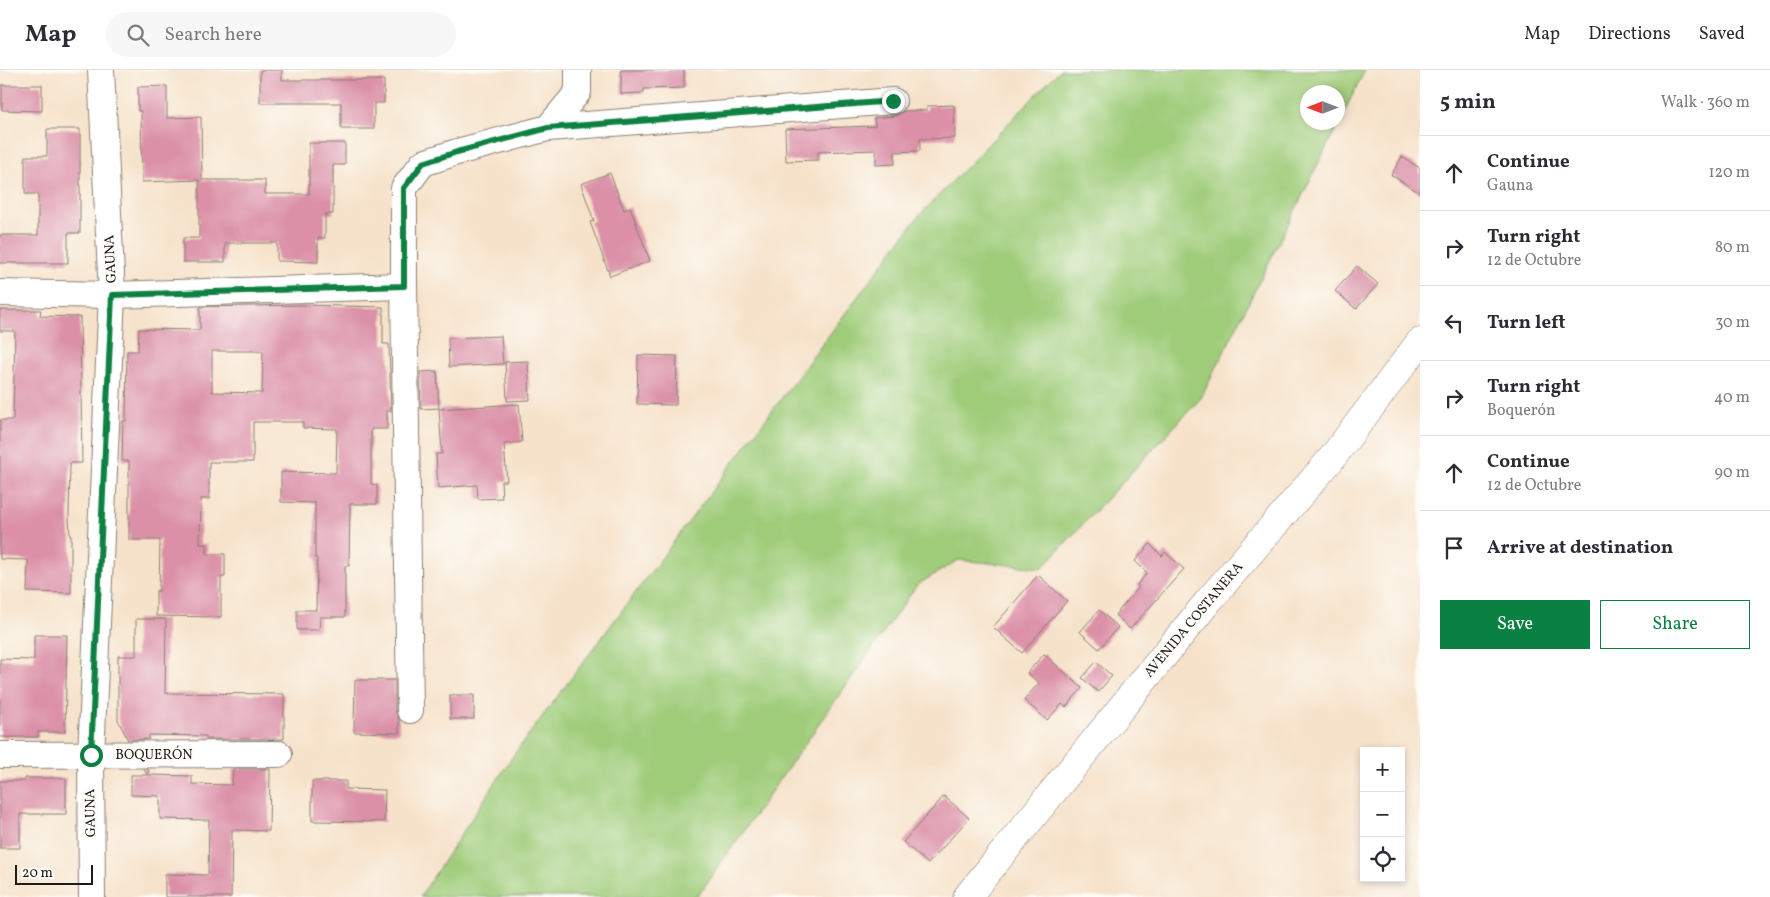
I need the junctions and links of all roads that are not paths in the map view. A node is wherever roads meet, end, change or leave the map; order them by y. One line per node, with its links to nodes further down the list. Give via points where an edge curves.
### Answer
1 (101, 70): 7 (street, GAUNA)
2 (578, 70): 4 (street, via 578,92)
3 (893, 101): 4 (street)
4 (548, 128): 5 (street, via 423,163 404,188)
5 (404, 286): 7 (street); 9 (street)
6 (0, 293): 7 (street)
7 (112, 295): 12 (street, GAUNA)
8 (1420, 342): 14 (street, AVENIDA COSTANERA, via 1332,458 1210,599)
9 (410, 710)
10 (279, 754): 12 (street, BOQUERÓN)
11 (0, 755): 12 (street, BOQUERÓN)
12 (91, 755): 13 (street, GAUNA)
13 (92, 897)
14 (967, 897)

